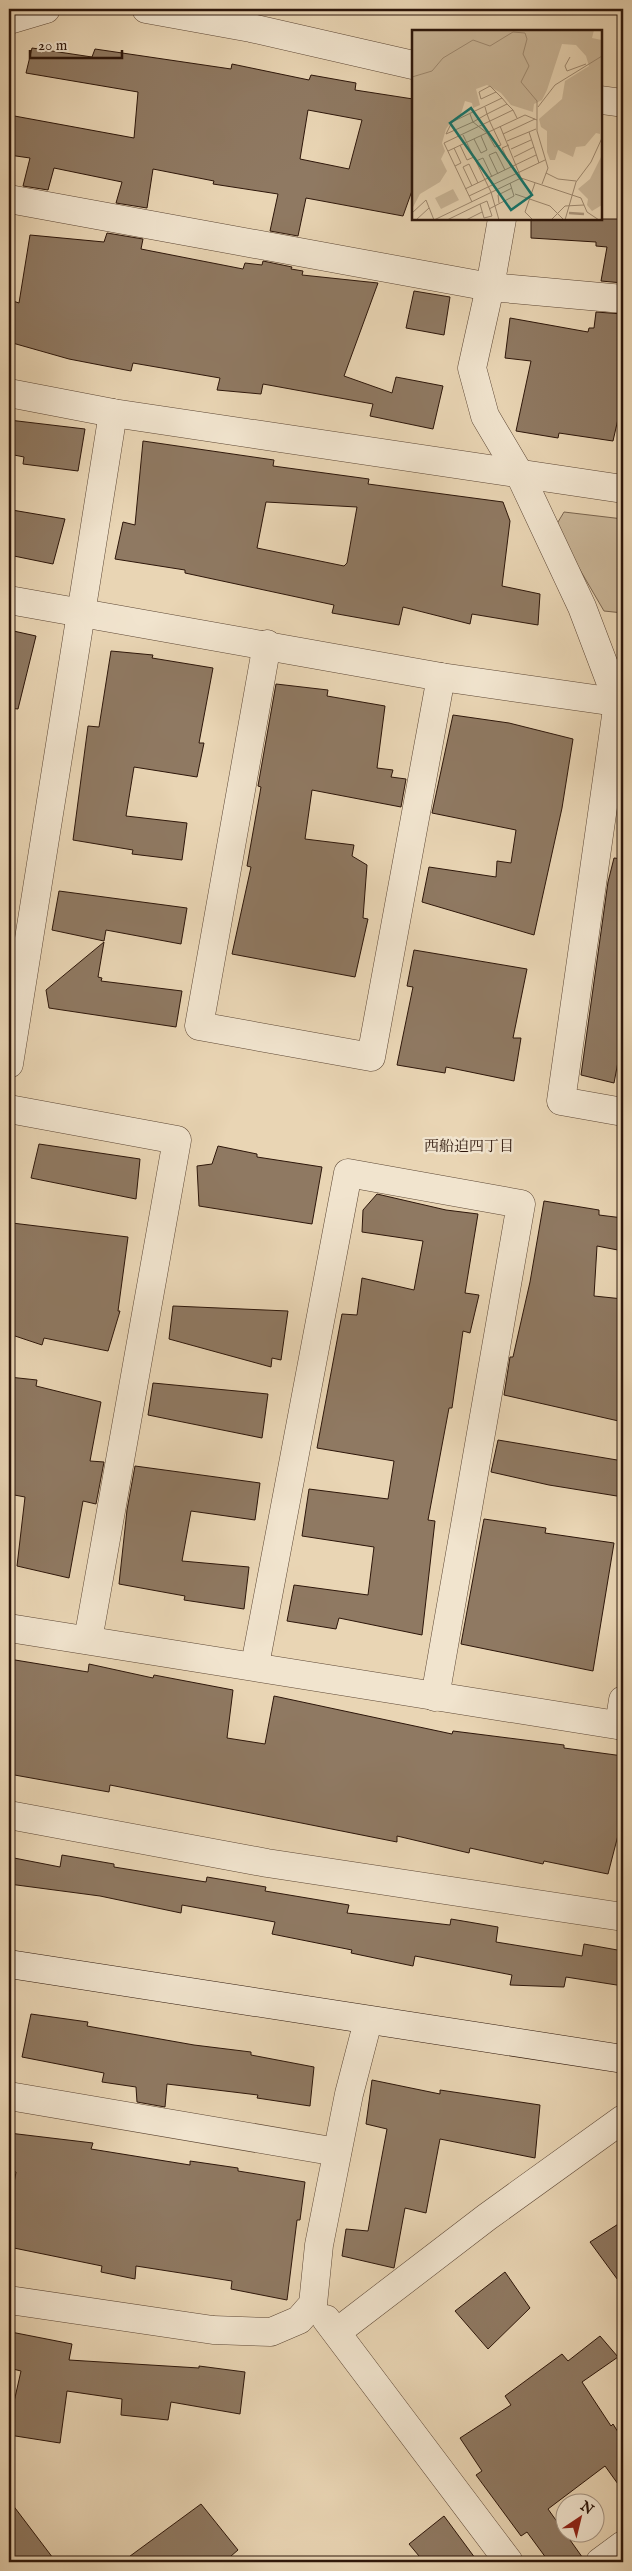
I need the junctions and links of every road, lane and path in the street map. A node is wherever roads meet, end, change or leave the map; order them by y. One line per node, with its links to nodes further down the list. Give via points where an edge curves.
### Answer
1 (46, 9): 4 (street)
2 (146, 9): 3 (street)
3 (253, 18): 5 (street)
4 (9, 20)
5 (412, 65)
6 (602, 100): 7 (street)
7 (623, 102)
8 (9, 199): 10 (street)
9 (502, 220): 10 (street)
10 (490, 287): 11 (street); 14 (street, via 472,368 485,416)
11 (623, 298)
12 (9, 393): 13 (street)
13 (113, 413): 14 (street); 17 (street)
14 (520, 475): 15 (street); 20 (street, via 582,607)
15 (623, 489)
16 (9, 600): 17 (street)
17 (82, 612): 18 (street); 21 (street)
18 (268, 644): 19 (street); 19 (street, via 199,1026 371,1057)
19 (441, 677): 20 (street)
20 (620, 702): 24 (street, via 561,1101)
21 (14, 999): 22 (street)
22 (9, 1064)
23 (9, 1109): 26 (street, via 176,1140)
24 (623, 1112)
25 (9, 1628): 26 (street)
26 (88, 1640): 27 (street)
27 (255, 1666): 28 (street); 28 (street, via 348,1173 521,1204)
28 (435, 1697): 29 (street)
29 (622, 1717)
30 (9, 1815): 31 (street, via 267,1863)
31 (623, 1918)
32 (9, 1964): 33 (street)
33 (368, 2021): 34 (street); 37 (street)
34 (623, 2059)
35 (9, 2096): 37 (street)
36 (623, 2119): 40 (street, via 487,2217)
37 (337, 2152): 39 (street, via 319,2245)
38 (9, 2300): 39 (street, via 213,2330 271,2332 300,2320)
39 (313, 2304): 40 (street)
40 (337, 2332): 42 (street)
41 (623, 2545): 43 (street)
42 (509, 2562)
43 (600, 2562)

